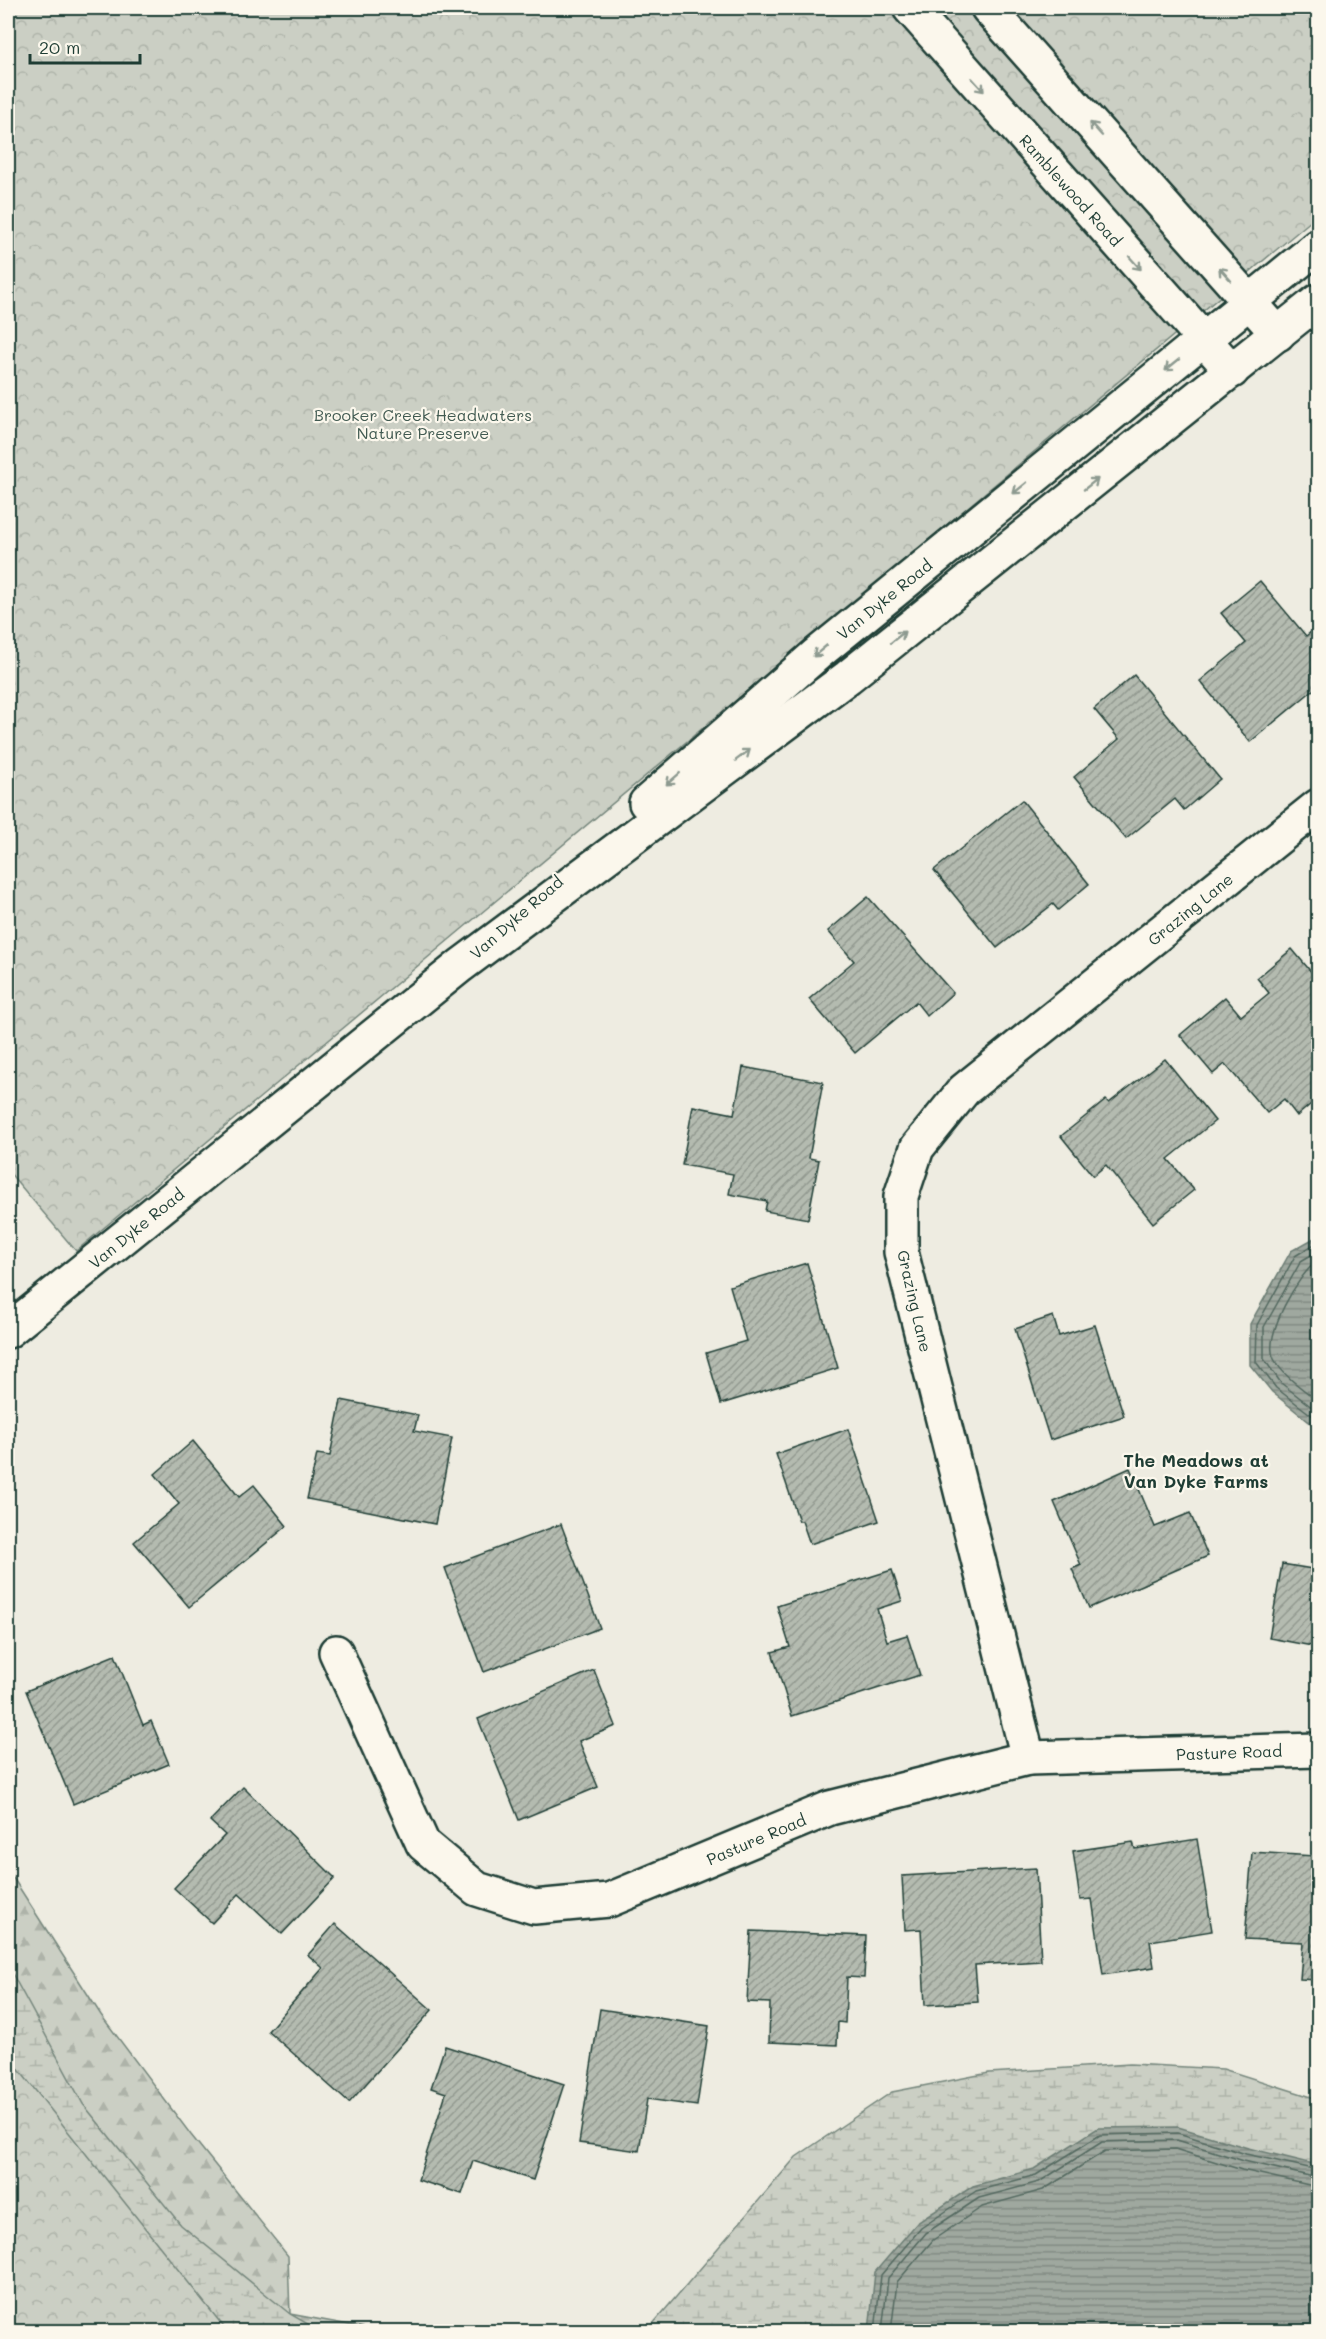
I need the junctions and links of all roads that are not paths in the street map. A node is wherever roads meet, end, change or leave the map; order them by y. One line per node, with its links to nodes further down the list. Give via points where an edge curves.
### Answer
1 (910, 8): 7 (street, Ramblewood Road, one-way to 7)
2 (988, 8): 5 (street, one-way to 2)
3 (1318, 246): 5 (street, Van Dyke Road)
4 (1318, 301): 6 (street, Van Dyke Road)
5 (1250, 302): 6 (street); 7 (street, Van Dyke Road)
6 (1278, 334): 8 (street, Van Dyke Road)
7 (1203, 340): 8 (street, Ramblewood Road); 10 (street, Van Dyke Road, one-way to 10, via 817,654)
8 (1232, 371): 10 (street, Van Dyke Road, one-way to 8, via 848,677)
9 (1318, 806): 14 (street, Grazing Lane, via 964,1090 917,1148 901,1196 901,1252)
10 (460, 966): 11 (street, Van Dyke Road)
11 (8, 1331)
12 (336, 1652): 14 (street, Pasture Road, via 423,1844 477,1889 534,1907 609,1900 830,1808)
13 (1318, 1750): 14 (street, Pasture Road)
14 (1028, 1758)

